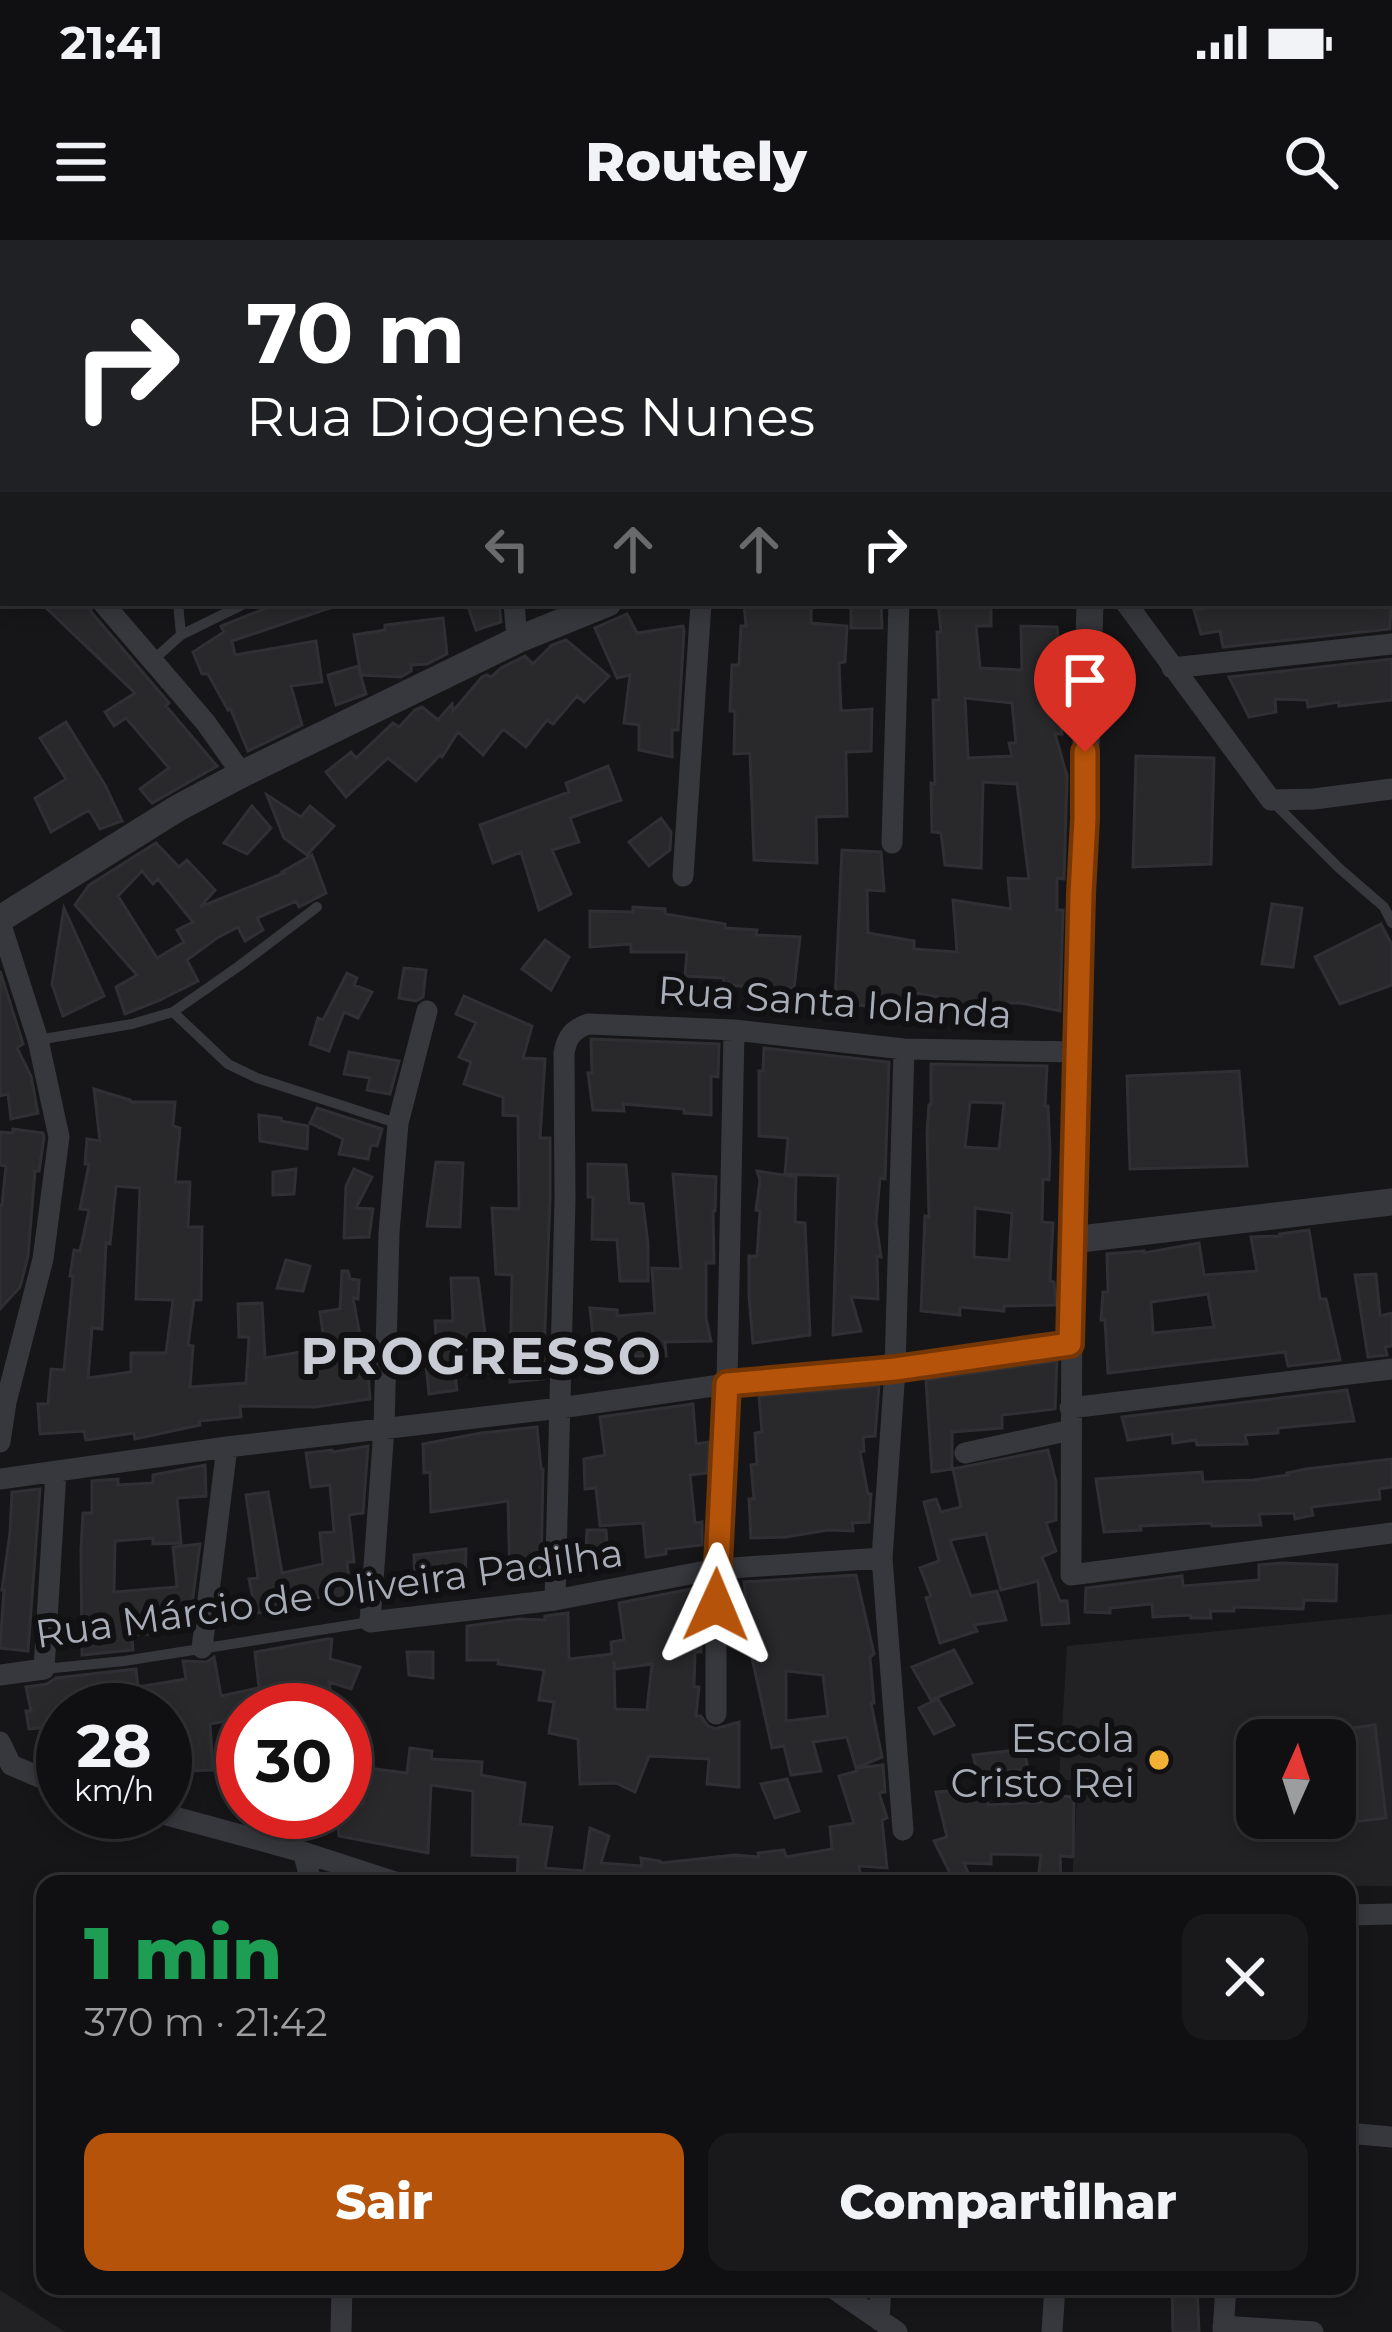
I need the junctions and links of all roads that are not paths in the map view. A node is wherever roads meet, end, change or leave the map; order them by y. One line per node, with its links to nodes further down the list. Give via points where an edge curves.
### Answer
1 (106, 606): 13 (street)
2 (178, 606): 10 (lane)
3 (240, 606): 10 (lane)
4 (514, 606): 11 (street)
5 (601, 606): 11 (street)
6 (701, 606): 19 (street)
7 (899, 606): 18 (street)
8 (1090, 606): 28 (street)
9 (1128, 606): 14 (street)
10 (181, 634): 13 (lane)
11 (517, 640): 15 (street)
12 (1392, 644): 14 (street)
13 (153, 660): 15 (street)
14 (1172, 668): 17 (street)
15 (242, 774): 21 (street)
16 (1392, 789): 17 (street)
17 (1271, 800): 22 (lane)
18 (892, 843)
19 (683, 875)
20 (316, 908): 24 (lane)
21 (0, 921): 26 (street)
22 (1392, 923)
23 (427, 1011): 29 (street)
24 (172, 1012): 26 (lane); 29 (lane, via 228,1064)
25 (734, 1030): 27 (street, Rua Santa Iolanda); 35 (street); 37 (street, Rua Santa Iolanda, via 588,1024 567,1039)
26 (38, 1040): 36 (street, via 59,1137 44,1259)
27 (904, 1048): 28 (street, Rua Santa Iolanda); 33 (street)
28 (1078, 1052): 31 (street)
29 (398, 1123): 39 (street)
30 (1392, 1202): 31 (street)
31 (1072, 1240): 32 (street)
32 (1070, 1344): 33 (street); 38 (street)
33 (895, 1369): 35 (street); 46 (street)
34 (1392, 1369): 38 (street)
35 (727, 1384): 37 (street); 47 (street)
36 (3, 1399): 40 (street)
37 (560, 1408): 39 (street); 48 (street)
38 (1070, 1419): 42 (street); 45 (street, via 1071,1575)
39 (384, 1428): 41 (street); 49 (street)
40 (0, 1442)
41 (226, 1447): 43 (street); 50 (street)
42 (965, 1453)
43 (56, 1472): 44 (street); 51 (street)
44 (0, 1479)
45 (1392, 1533)
46 (882, 1558): 47 (street, Rua Márcio de Oliveira Padilha); 57 (street)
47 (716, 1569): 48 (street, Rua Márcio de Oliveira Padilha); 53 (street)
48 (555, 1600): 49 (street, Rua Márcio de Oliveira Padilha)
49 (370, 1622): 50 (lane, Rua Márcio de Oliveira Padilha)
50 (202, 1648): 51 (lane, Rua Márcio de Oliveira Padilha)
51 (44, 1670): 52 (street, Rua Márcio de Oliveira Padilha)
52 (0, 1676)
53 (716, 1714)
54 (0, 1742): 55 (street, via 11,1765)
55 (36, 1776)
56 (192, 1822): 58 (street)
57 (903, 1830)
58 (303, 1852): 59 (street); 60 (street)
59 (309, 1875)
60 (373, 1875)
61 (1392, 1914): 62 (street)
62 (1356, 1916)
63 (1356, 2134): 64 (street)
64 (1392, 2137)
65 (342, 2295): 72 (street)
66 (843, 2295): 70 (street)
67 (883, 2295): 70 (street)
68 (1054, 2295): 73 (street)
69 (1225, 2295): 71 (street)
70 (888, 2326)
71 (1223, 2329): 74 (street)
72 (341, 2332)
73 (1052, 2332)
74 (1313, 2332)

